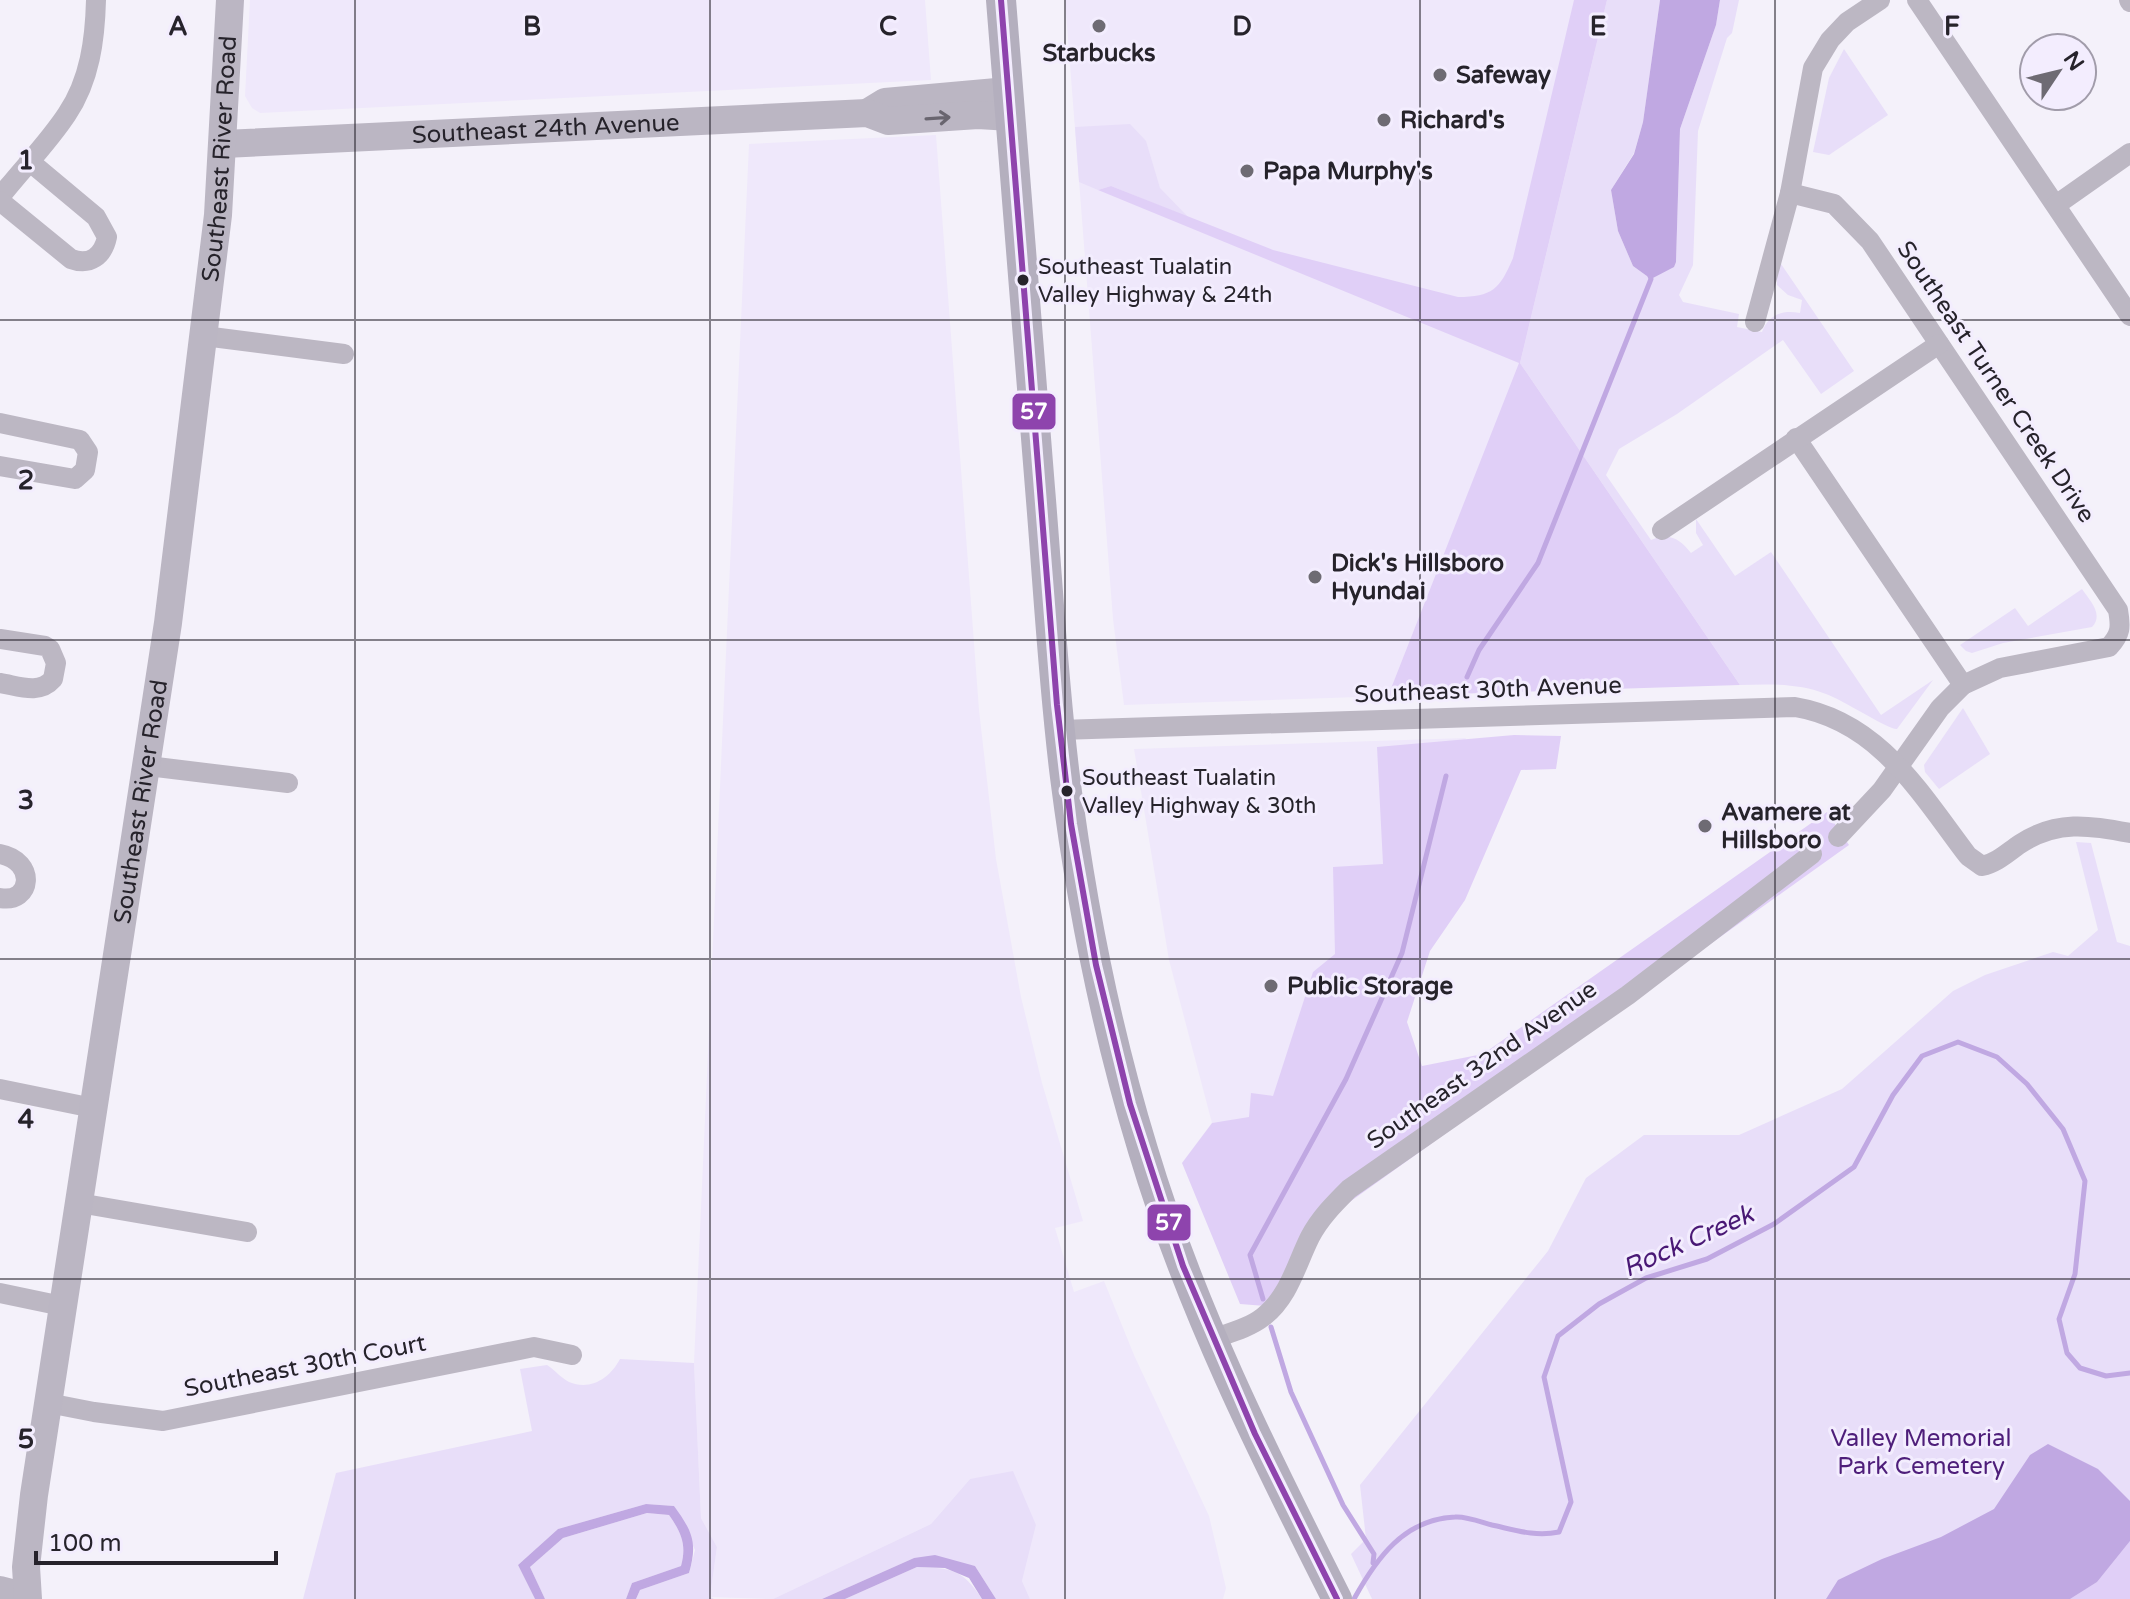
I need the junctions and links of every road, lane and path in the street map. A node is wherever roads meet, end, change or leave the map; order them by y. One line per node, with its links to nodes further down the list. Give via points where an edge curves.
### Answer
1 (96, 0): 9 (street, via 94,40 78,94)
2 (230, 0): 7 (main road, Southeast River Road)
3 (1001, 0): 6 (main road)
4 (1880, 0): 11 (street, via 1847,22 1813,68)
5 (1917, 0): 12 (street)
6 (1010, 104): 7 (main road, Southeast 24th Avenue, via 885,102 867,113); 25 (main road)
7 (224, 144): 15 (main road, Southeast River Road)
8 (2130, 153): 12 (street)
9 (29, 161): 10 (street); 10 (street, via 96,217 107,237 100,254 81,263 71,259)
10 (3, 188)
11 (1790, 193): 14 (street); 16 (street, Southeast Turner Creek Drive, via 1834,204 1870,241)
12 (2056, 205): 13 (street)
13 (2130, 316)
14 (1755, 322)
15 (204, 336): 17 (street); 26 (main road, Southeast River Road)
16 (1939, 344): 19 (street); 24 (street, Southeast Turner Creek Drive, via 2118,610 2121,625 2109,647 2000,668)
17 (344, 354)
18 (0, 423): 20 (street, via 74,437 88,452 85,470 75,479)
19 (1796, 438): 21 (street); 24 (street)
20 (0, 466)
21 (1662, 530)
22 (0, 639): 23 (street, via 45,646 56,663 53,679 42,688)
23 (0, 683)
24 (1963, 685): 27 (street, via 1940,708)
25 (1060, 730): 27 (street, Southeast 30th Avenue, via 1774,706 1809,709 1842,721); 40 (main road, via 1088,926 1123,1076 1165,1218)
26 (148, 766): 28 (street); 35 (main road, Southeast River Road)
27 (1900, 766): 29 (street, Southeast 30th Avenue, via 1968,856 1982,866 2032,836 2061,826); 30 (street)
28 (288, 783)
29 (2130, 833)
30 (1838, 837)
31 (0, 854): 33 (street, via 16,859 26,872 20,895)
32 (1812, 854): 40 (street, Southeast 32nd Avenue, via 1628,995 1349,1189 1312,1235 1287,1291 1249,1326)
33 (0, 898)
34 (0, 1089): 35 (street)
35 (93, 1108): 36 (main road, Southeast River Road)
36 (79, 1203): 37 (street); 39 (main road, Southeast River Road)
37 (247, 1232)
38 (0, 1293): 39 (street)
39 (62, 1306): 42 (main road, Southeast River Road)
40 (1212, 1339): 44 (main road)
41 (572, 1355): 42 (street, Southeast 30th Court, via 534,1347 163,1421)
42 (48, 1403): 43 (main road, Southeast River Road, via 25,1582)
43 (18, 1595)
44 (1337, 1599)

